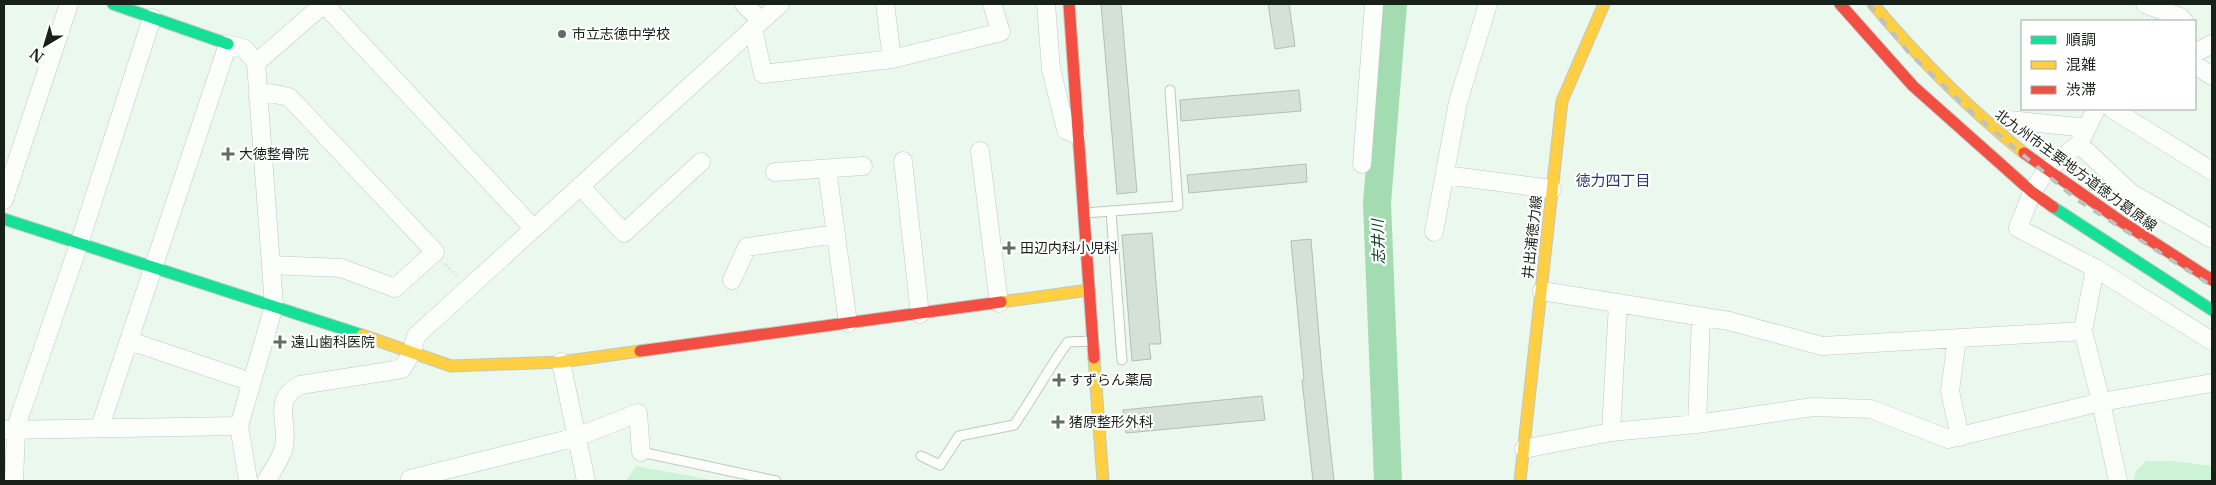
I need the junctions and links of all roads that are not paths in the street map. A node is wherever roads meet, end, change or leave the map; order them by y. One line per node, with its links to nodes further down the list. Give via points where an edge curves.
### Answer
1 (69, 4): 44 (street)
2 (113, 4): 15 (street)
3 (744, 4): 17 (street)
4 (780, 4): 17 (street)
5 (885, 4): 19 (street)
6 (992, 4): 19 (street, via 1001,32)
7 (1046, 4): 29 (street, via 1051,70 1066,130)
8 (1069, 4): 29 (street)
9 (1374, 4): 34 (street)
10 (1488, 4): 40 (street, via 1458,102)
11 (1604, 4): 42 (street, 井出浦徳力線, via 1562,101)
12 (1840, 4): 43 (street, via 1913,86)
13 (1873, 4): 37 (street, 北九州市主要地方道徳力葛原線, via 1940,81 1987,125)
14 (2146, 4): 16 (street)
15 (152, 18): 18 (street); 52 (street)
16 (2183, 20)
17 (757, 25): 19 (street, via 763,74); 41 (street)
18 (228, 44): 20 (street, via 245,50); 54 (street)
19 (892, 59)
20 (256, 63): 24 (street); 48 (street, via 324,4)
21 (2196, 66): 22 (street)
22 (2212, 76)
23 (1170, 90): 45 (lane, via 1178,206)
24 (258, 97): 53 (street); 53 (street, via 270,93 289,96 435,252 395,288 341,268)
25 (2096, 110): 28 (street)
26 (2114, 110): 38 (street)
27 (2009, 120): 28 (street)
28 (2087, 128): 30 (street)
29 (1077, 135): 46 (street)
30 (2079, 144): 37 (street); 51 (street, via 2130,192)
31 (980, 151): 60 (street)
32 (903, 161): 64 (street)
33 (701, 162): 41 (street, via 624,233)
34 (1362, 164)
35 (863, 166): 36 (street)
36 (827, 169): 39 (street); 50 (street)
37 (2047, 170): 43 (street); 57 (street, 北九州市主要地方道徳力葛原線, via 2115,219)
38 (2212, 171)
39 (775, 172)
40 (1445, 175): 42 (street); 49 (street)
41 (580, 186): 48 (street)
42 (1552, 189): 59 (street, 井出浦徳力線)
43 (2032, 192): 55 (street, via 2018,228); 63 (street)
44 (4, 200)
45 (1111, 211): 46 (lane); 73 (lane)
46 (1085, 213): 58 (street)
47 (4, 219): 52 (street)
48 (534, 229): 72 (street, via 416,336)
49 (1434, 232)
50 (836, 234): 56 (street, via 746,247); 66 (street)
51 (2212, 239)
52 (79, 244): 54 (street); 81 (street)
53 (271, 266): 62 (street)
54 (154, 267): 62 (street); 69 (street)
55 (2095, 268): 67 (street); 71 (street)
56 (732, 280)
57 (2212, 280)
58 (1089, 290): 60 (street); 70 (street)
59 (1542, 291): 61 (street); 85 (street, 井出浦徳力線)
60 (999, 303): 64 (street)
61 (1618, 303): 65 (street); 82 (street)
62 (274, 306): 72 (street); 75 (street)
63 (2212, 310)
64 (920, 314): 66 (street)
65 (1701, 317): 68 (street, via 1759,328 1822,346); 78 (street)
66 (848, 323): 74 (street)
67 (2082, 331): 68 (street); 77 (street)
68 (1957, 338): 84 (street, via 1950,392)
69 (130, 341): 75 (street); 80 (street)
70 (1093, 341): 87 (lane, via 1068,342 1047,369 1014,425 959,436 940,465); 94 (street)
71 (2212, 341)
72 (412, 352): 74 (street, via 452,366); 90 (street, via 402,369 300,385 289,392 283,402 284,448)
73 (1122, 360)
74 (562, 362): 83 (street)
75 (251, 382): 79 (street)
76 (2212, 383): 77 (street)
77 (2101, 402): 84 (street); 96 (street)
78 (1697, 424): 82 (street); 84 (street, via 1813,407 1871,409 1948,439)
79 (239, 426): 80 (street); 89 (street)
80 (100, 427): 81 (street)
81 (10, 430): 88 (street)
82 (1611, 432): 85 (street)
83 (577, 437): 86 (street, via 638,413); 91 (street); 92 (street)
84 (1960, 437)
85 (1524, 449): 95 (street, 井出浦徳力線)
86 (641, 452): 93 (lane)
87 (921, 456)
88 (14, 481)
89 (246, 481)
90 (266, 481)
91 (410, 481)
92 (586, 481)
93 (776, 481)
94 (1103, 481)
95 (1520, 481)
96 (2118, 481)

